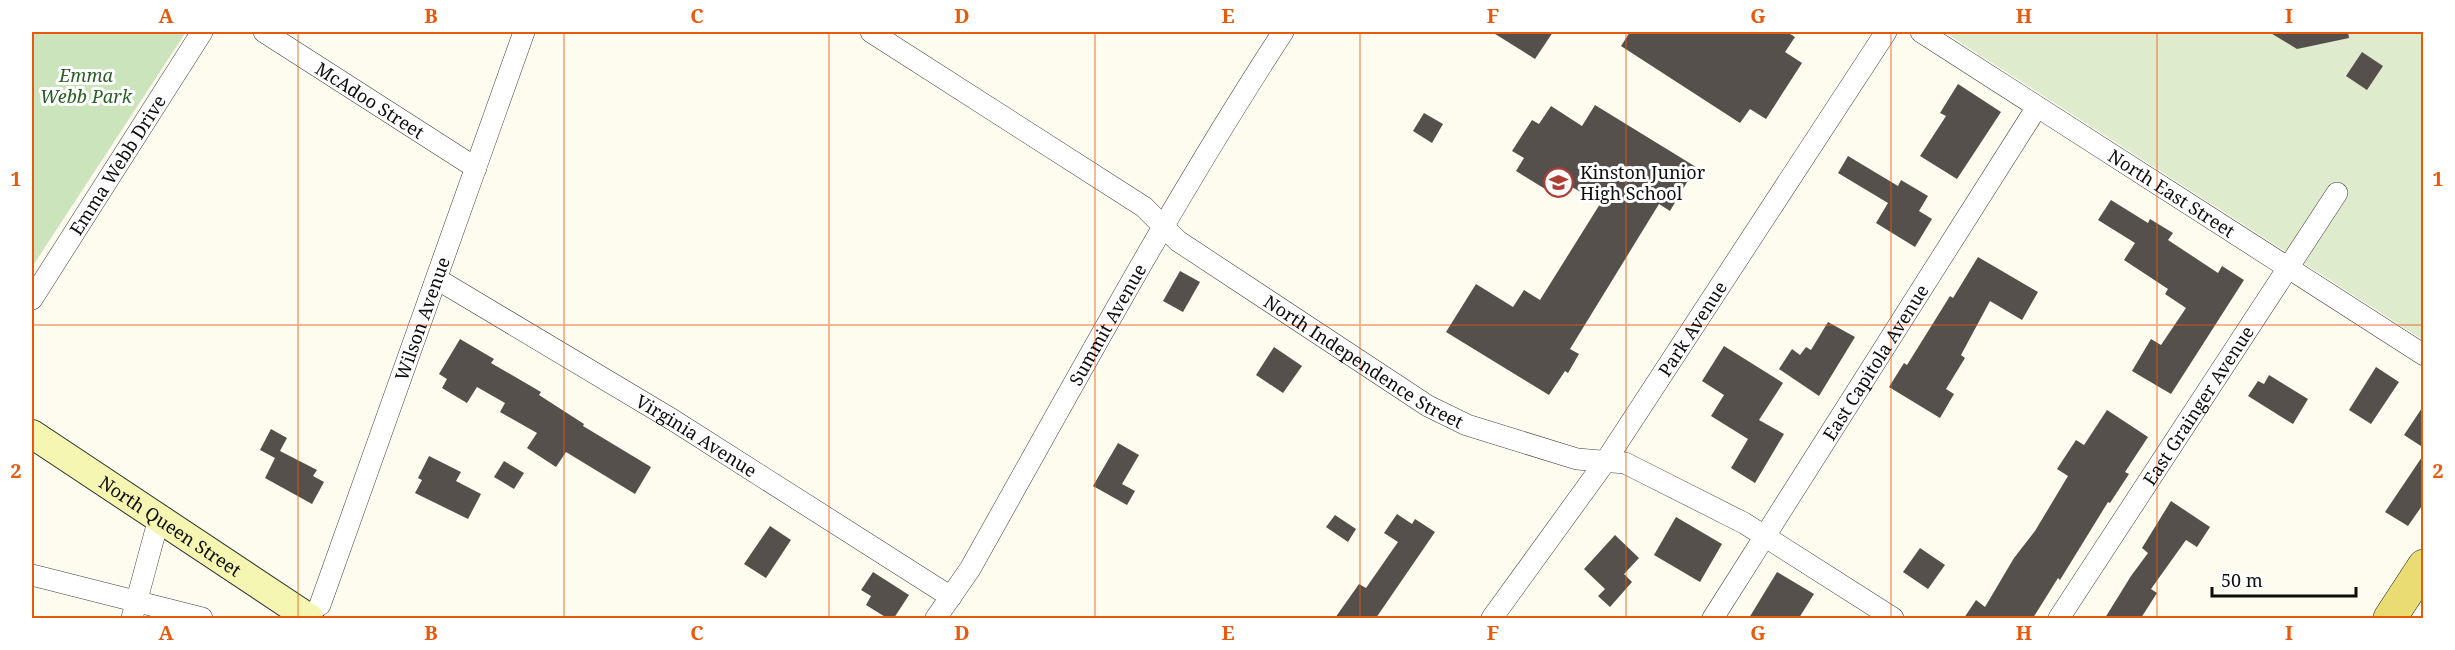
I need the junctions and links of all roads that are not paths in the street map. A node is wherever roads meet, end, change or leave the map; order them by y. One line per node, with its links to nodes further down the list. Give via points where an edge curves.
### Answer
1 (202, 32): 14 (street, Emma Webb Drive)
2 (264, 32): 9 (street, McAdoo Street)
3 (524, 32): 9 (street, Wilson Avenue)
4 (871, 32): 11 (street, North Independence Street, via 1144,207)
5 (1283, 32): 11 (street, Summit Avenue)
6 (1886, 32): 17 (street, Park Avenue)
7 (1921, 32): 8 (street, North East Street)
8 (2037, 107): 12 (street, North East Street); 19 (street, East Capitola Avenue)
9 (476, 168): 13 (street, Wilson Avenue)
10 (2337, 193): 12 (street, East Grainger Avenue)
11 (1163, 226): 17 (street, North Independence Street, via 1178,241 1428,406 1467,425 1577,459); 22 (street, Summit Avenue)
12 (2289, 268): 15 (street, North East Street); 30 (street, East Grainger Avenue)
13 (437, 279): 22 (street, Virginia Avenue, via 673,420); 24 (street, Wilson Avenue)
14 (32, 298)
15 (2424, 355)
16 (32, 434): 18 (main road, North Queen Street)
17 (1605, 462): 19 (street, North Independence Street, via 1625,463); 27 (street, Park Avenue)
18 (159, 518): 23 (street); 24 (main road, North Queen Street)
19 (1766, 536): 28 (street, East Capitola Avenue); 29 (street, North Independence Street)
20 (2424, 566): 31 (main road)
21 (32, 575): 23 (street)
22 (951, 597): 26 (street, Summit Avenue)
23 (134, 610): 25 (street)
24 (314, 612)
25 (202, 618)
26 (936, 618)
27 (1492, 618)
28 (1713, 618)
29 (1893, 618)
30 (2059, 618)
31 (2390, 618)

